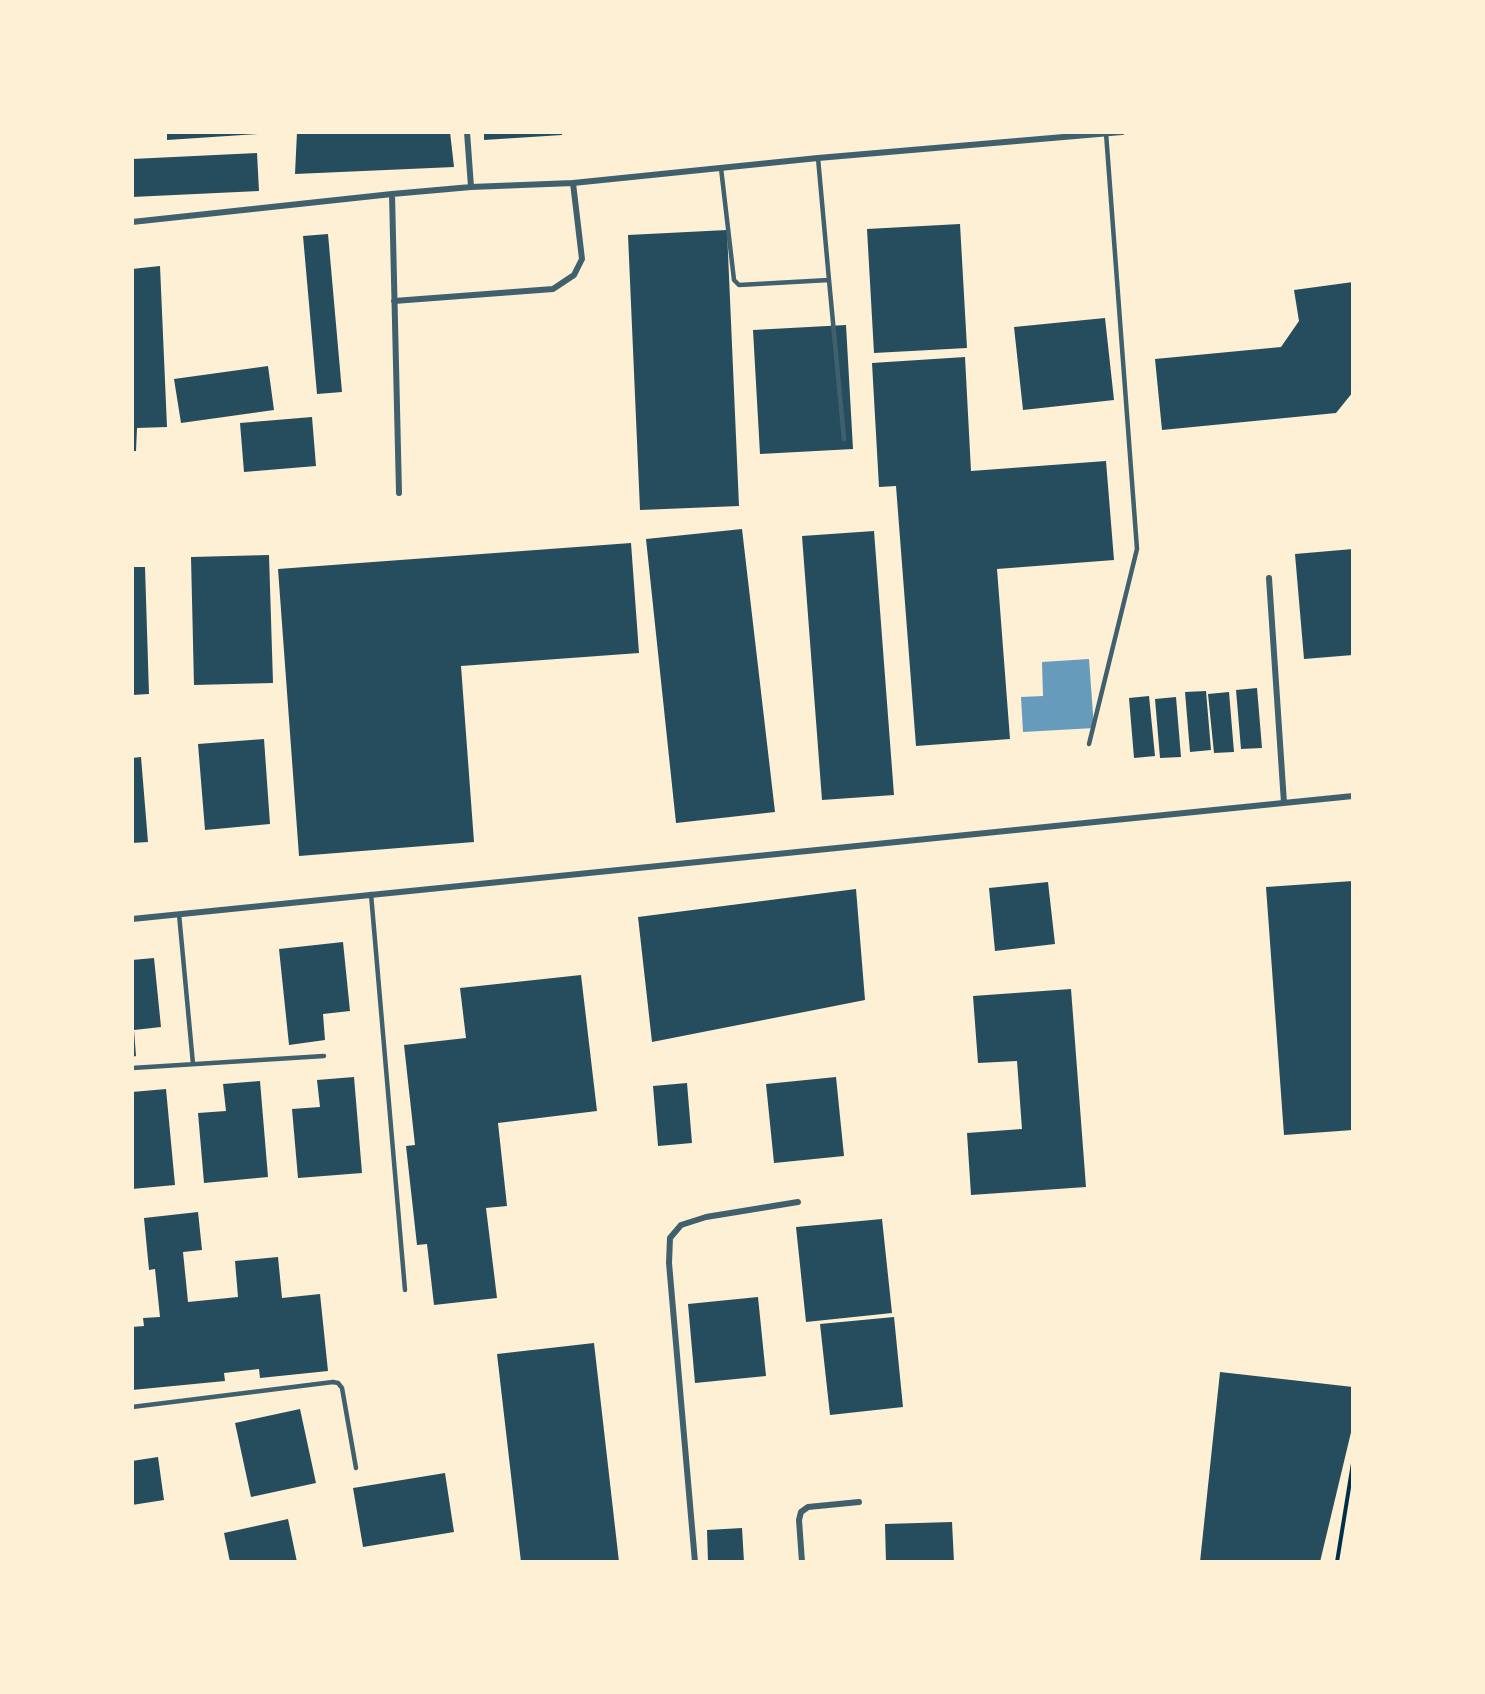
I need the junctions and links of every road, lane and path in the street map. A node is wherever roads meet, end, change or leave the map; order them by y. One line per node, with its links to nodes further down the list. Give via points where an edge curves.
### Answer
1 (467, 132): 7 (street)
2 (1122, 132): 3 (street)
3 (1106, 133): 4 (street); 15 (lane, via 1137,549)
4 (818, 158): 5 (street); 10 (lane)
5 (721, 168): 6 (street); 10 (lane, via 734,280 739,285)
6 (573, 183): 7 (street); 11 (street, via 582,259 574,275 553,289)
7 (471, 187): 8 (street)
8 (392, 194): 9 (street); 11 (street)
9 (132, 222)
10 (829, 280): 12 (lane)
11 (394, 301): 13 (street)
12 (844, 439)
13 (399, 493)
14 (1269, 578): 17 (street)
15 (1089, 744)
16 (1353, 796): 17 (street)
17 (1284, 803): 18 (street)
18 (371, 894): 19 (street); 25 (lane)
19 (179, 914): 20 (street); 22 (lane)
20 (132, 919)
21 (324, 1056): 22 (lane)
22 (193, 1064): 23 (lane)
23 (132, 1068)
24 (798, 1202): 30 (street, via 706,1217 681,1225 670,1238)
25 (405, 1290)
26 (132, 1407): 28 (lane, via 338,1383)
27 (1353, 1464): 32 (path)
28 (356, 1468)
29 (859, 1502): 31 (street, via 808,1507 801,1512)
30 (695, 1562)
31 (802, 1562)
32 (1337, 1562)

